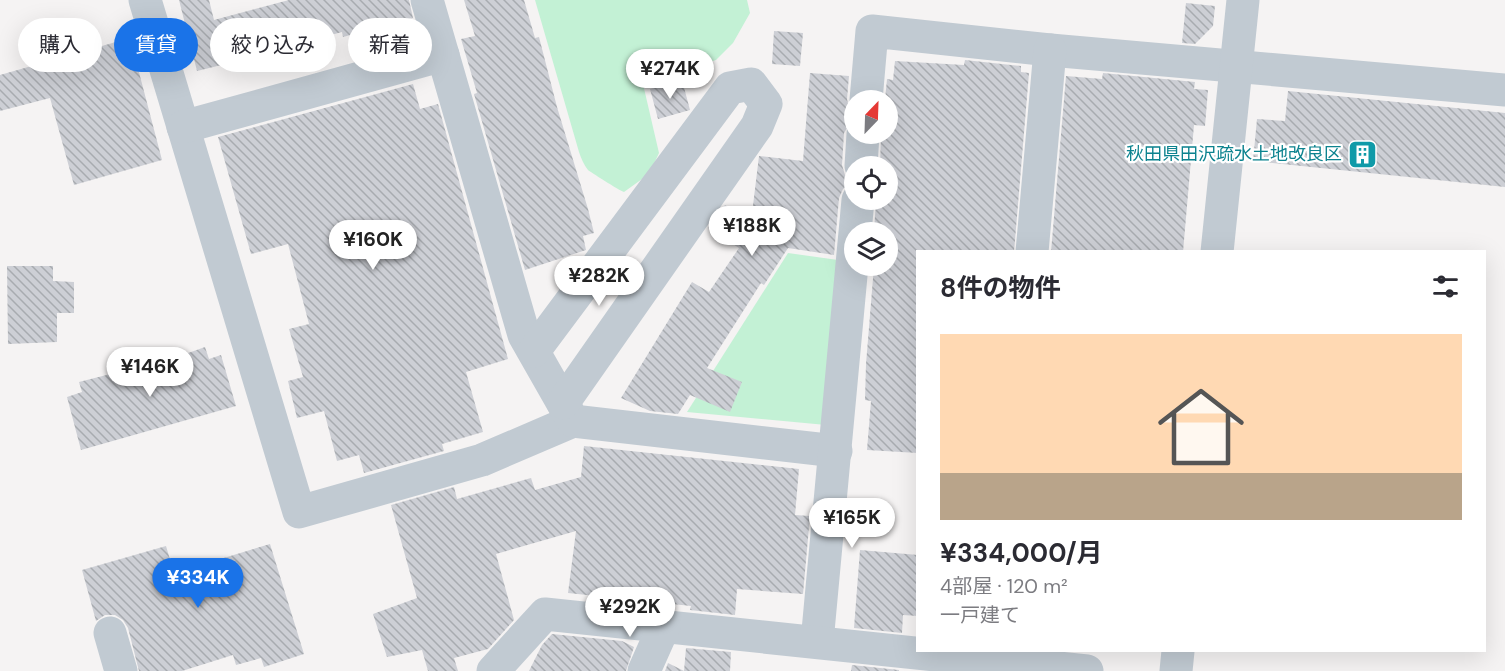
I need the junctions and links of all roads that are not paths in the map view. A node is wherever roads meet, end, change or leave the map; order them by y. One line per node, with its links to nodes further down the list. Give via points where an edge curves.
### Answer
1 (145, 0): 9 (street)
2 (427, 0): 5 (street)
3 (1242, 0): 6 (street)
4 (1050, 50): 6 (street); 7 (street, via 872,31); 11 (street)
5 (443, 55): 9 (street); 13 (street, via 524,335)
6 (1235, 64): 8 (street); 12 (street)
7 (867, 90)
8 (1505, 90)
9 (183, 128): 14 (street, via 299,512 482,460)
10 (857, 210): 15 (street)
11 (1032, 250)
12 (1217, 250)
13 (534, 351): 14 (street); 14 (street, via 730,87 751,84 766,104 757,126)
14 (568, 412): 15 (street)
15 (836, 451): 18 (street)
16 (664, 626): 18 (street); 22 (street, via 545,614); 23 (street)
17 (110, 633): 21 (street)
18 (817, 642): 20 (street)
19 (1178, 652): 25 (street)
20 (996, 661): 24 (street)
21 (121, 671)
22 (493, 671)
23 (644, 671)
24 (1087, 671)
25 (1176, 671)

